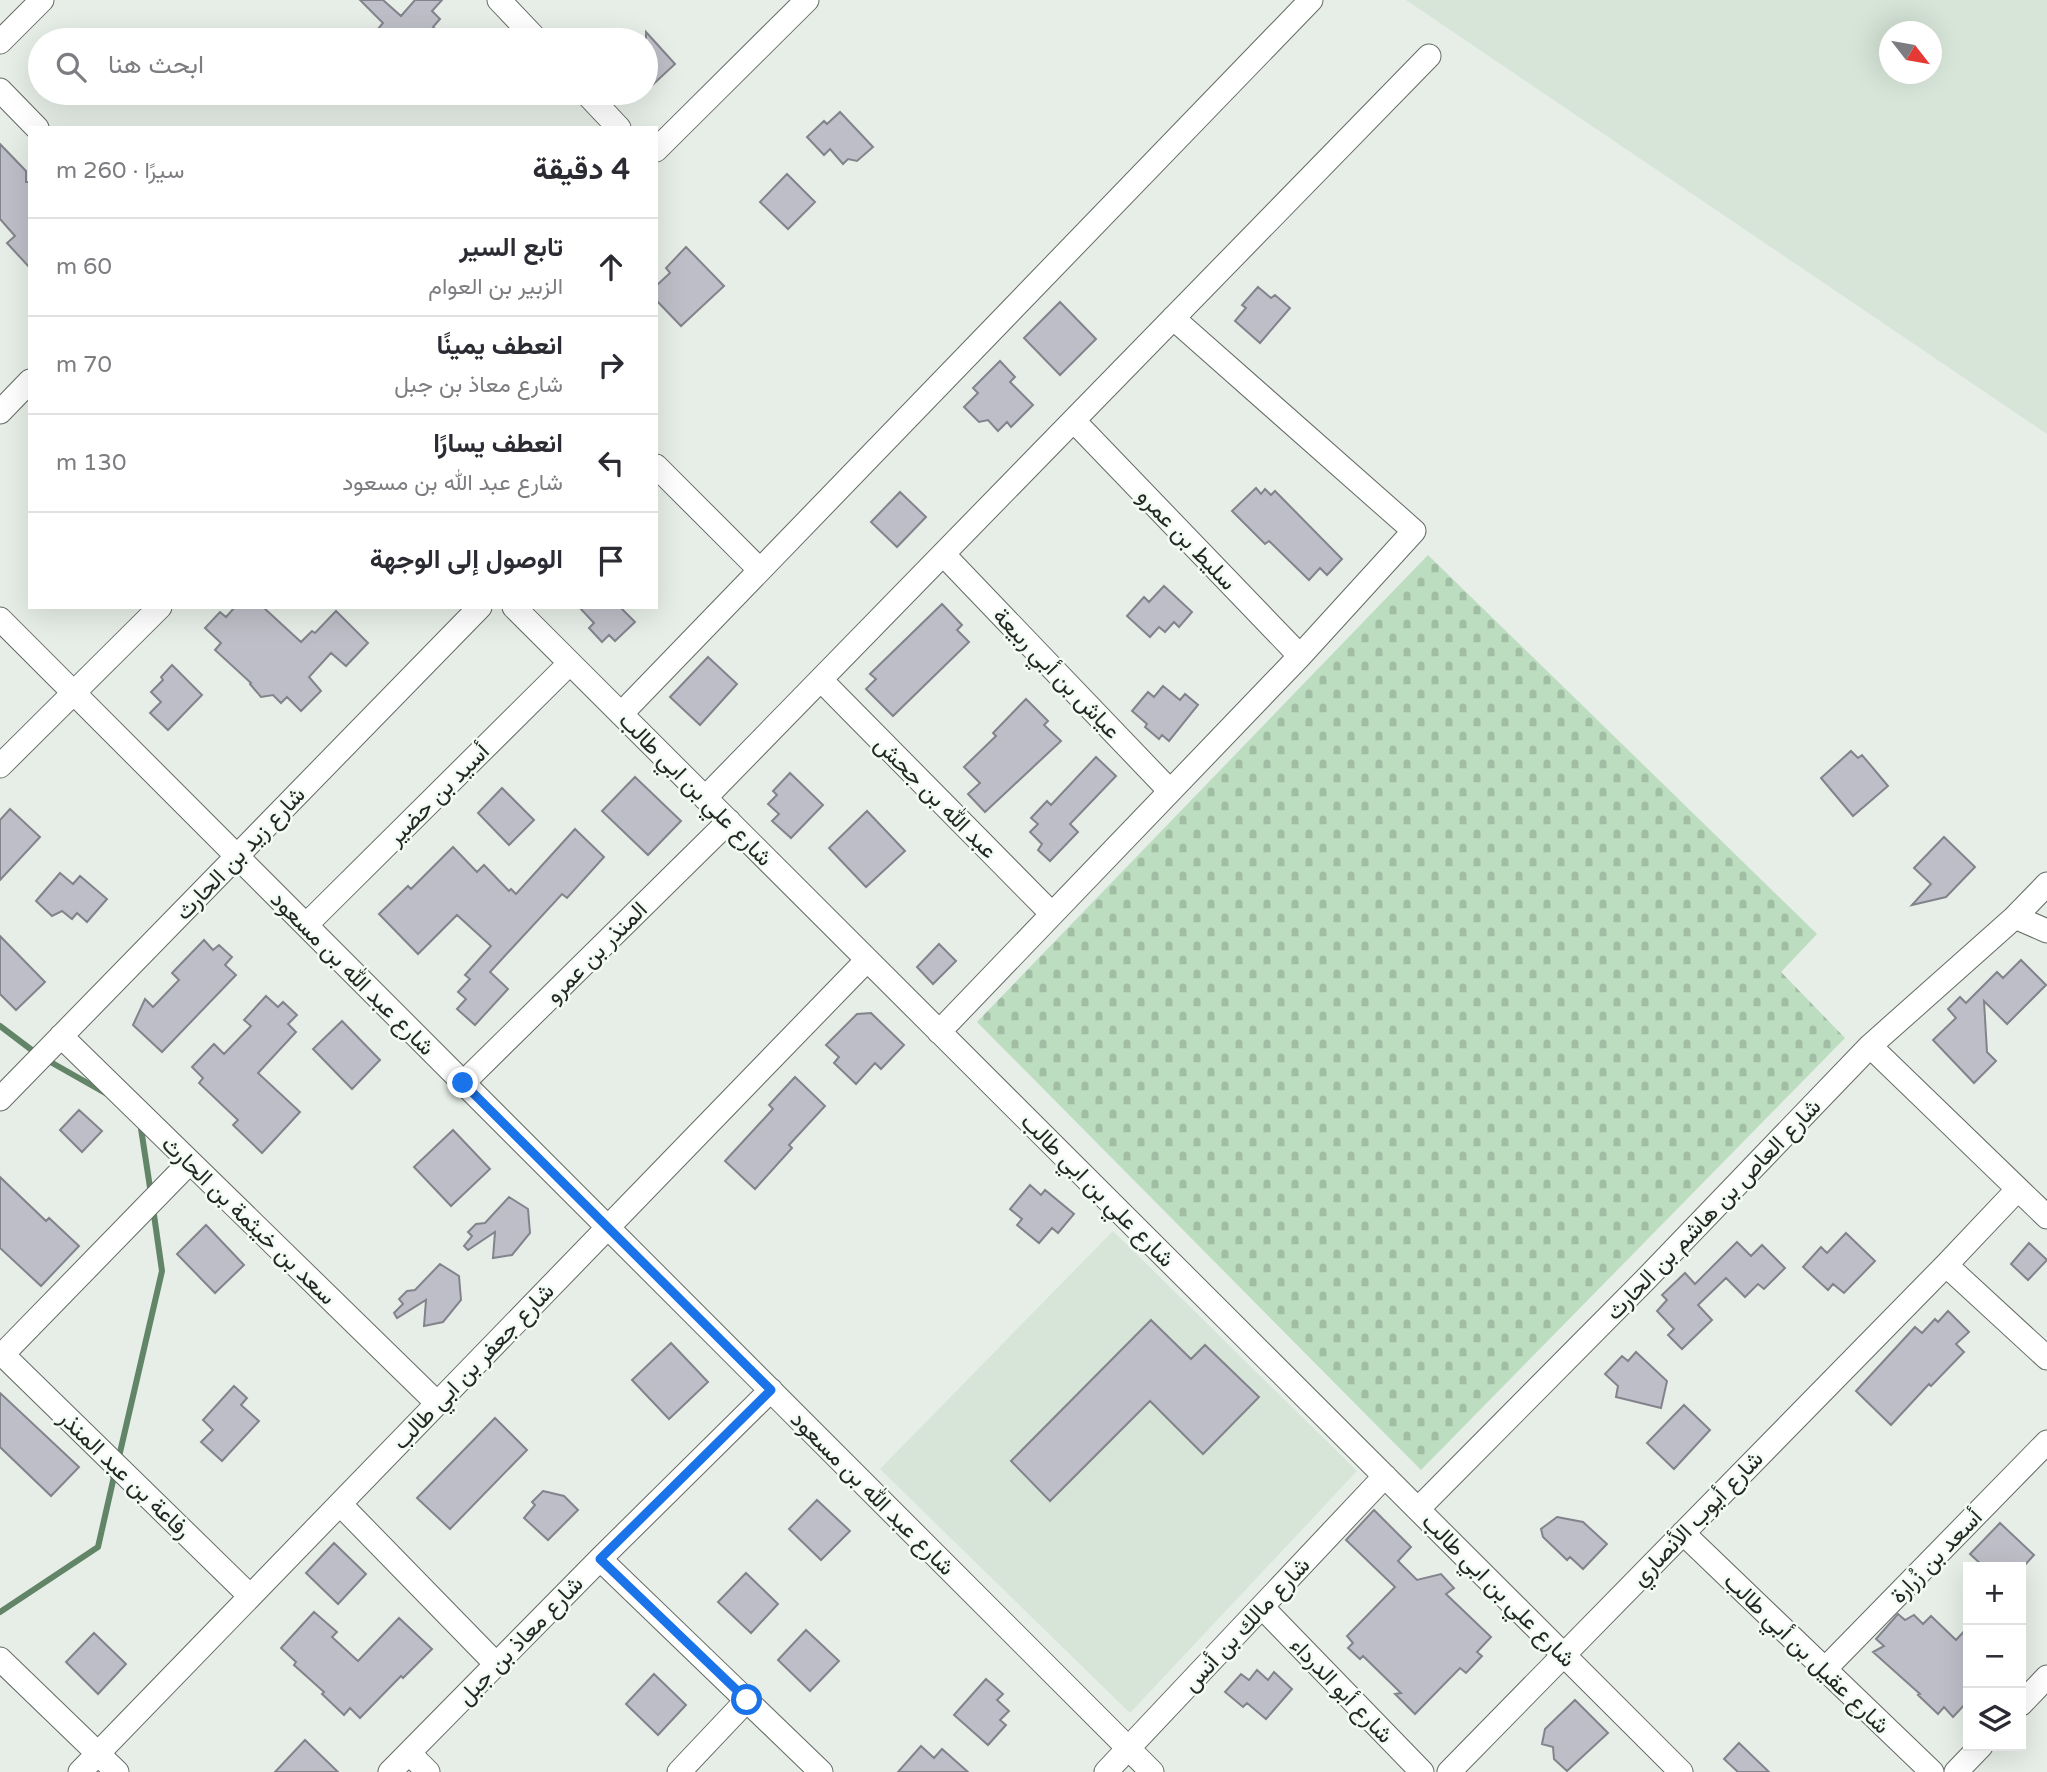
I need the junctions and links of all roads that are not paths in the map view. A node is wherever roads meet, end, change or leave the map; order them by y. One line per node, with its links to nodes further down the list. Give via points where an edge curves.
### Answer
1 (42, 0): 6 (street)
2 (499, 0): 5 (street)
3 (807, 0): 12 (street)
4 (1311, 0): 19 (street)
5 (526, 28)
6 (0, 42)
7 (1429, 56): 13 (street)
8 (1, 93): 10 (street)
9 (597, 105): 11 (street)
10 (35, 126)
11 (617, 126)
12 (658, 148)
13 (1173, 318): 16 (street); 24 (street, via 1414,531)
14 (28, 383): 15 (street)
15 (0, 412)
16 (1074, 421): 18 (street); 24 (street, سليط بن عمرو)
17 (658, 468): 19 (street)
18 (943, 554): 26 (street); 30 (street, عياش بن أبي ربيعة)
19 (760, 570): 28 (street)
20 (158, 609): 27 (street)
21 (478, 609): 33 (street, شارع زيد بن الحارث)
22 (516, 609): 25 (street, شارع علي بن ابي طالب)
23 (0, 620): 27 (street, شارع عبد الله بن مسعود)
24 (1300, 656): 30 (street)
25 (570, 663): 28 (street, شارع علي بن ابي طالب); 37 (street, أسيد بن حضير)
26 (821, 680): 31 (street); 35 (street, عبد الله بن جحش)
27 (74, 694): 29 (street); 33 (street, شارع عبد الله بن مسعود)
28 (621, 714): 31 (street, شارع علي بن ابي طالب)
29 (0, 766)
30 (1170, 791): 35 (street)
31 (705, 798): 32 (street, شارع علي بن ابي طالب)
32 (729, 821): 39 (street, شارع علي بن ابي طالب); 43 (street, المنذر بن عمرو)
33 (237, 856): 37 (street, شارع عبد الله بن مسعود); 41 (street, شارع زيد بن الحارث)
34 (2047, 884): 36 (street, شارع العاص بن هاشم بن الحارث)
35 (1052, 914): 40 (street)
36 (2015, 917): 38 (street); 42 (street, شارع العاص بن هاشم بن الحارث)
37 (306, 925): 43 (street, شارع عبد الله بن مسعود)
38 (2047, 931)
39 (867, 960): 40 (street, شارع علي بن ابي طالب); 48 (street, شارع جعفر بن ابي طالب)
40 (939, 1031): 55 (street, شارع علي بن ابي طالب)
41 (61, 1036): 44 (street, شارع زيد بن الحارث); 45 (street, سعد بن خيثمة بن الحارث)
42 (1870, 1046): 46 (street); 57 (street, شارع العاص بن هاشم بن الحارث)
43 (463, 1083): 48 (street, شارع عبد الله بن مسعود)
44 (0, 1099)
45 (190, 1162): 50 (street); 53 (street, سعد بن خيثمة بن الحارث)
46 (2018, 1189): 47 (street); 49 (street, شارع أيوب الأنصاري)
47 (2047, 1217)
48 (608, 1227): 52 (street, شارع عبد الله بن مسعود); 53 (street, شارع جعفر بن ابي طالب)
49 (1946, 1265): 51 (street); 58 (street, شارع أيوب الأنصاري)
50 (1, 1353): 60 (street, رفاعة بن عبد المنذر)
51 (2047, 1358)
52 (771, 1390): 59 (street, شارع معاذ بن جبل); 69 (street, شارع عبد الله بن مسعود)
53 (437, 1403): 56 (street, شارع جعفر بن ابي طالب)
54 (2047, 1442): 65 (street, أسعد بن زُرارة)
55 (1385, 1476): 57 (street, شارع علي بن ابي طالب); 61 (street, شارع مالك بن أنس)
56 (340, 1504): 60 (street, شارع جعفر بن ابي طالب); 64 (street)
57 (1418, 1509): 62 (street, شارع علي بن ابي طالب)
58 (1683, 1533): 62 (street, شارع أيوب الأنصاري); 65 (street, شارع عقيل بن أبي طالب)
59 (600, 1559): 64 (street, شارع معاذ بن جبل); 68 (street)
60 (250, 1596): 72 (street, شارع جعفر بن ابي طالب)
61 (1262, 1607): 69 (street, شارع مالك بن أنس); 81 (street, شارع أبو الدرداء)
62 (1564, 1655): 82 (street, شارع أيوب الأنصاري); 83 (street, شارع علي بن ابي طالب)
63 (0, 1658): 72 (street)
64 (497, 1665): 71 (street, شارع معاذ بن جبل)
65 (1825, 1670): 84 (street, شارع عقيل بن أبي طالب)
66 (2047, 1677): 67 (street)
67 (2026, 1699)
68 (747, 1700): 77 (street); 78 (street)
69 (1129, 1748): 79 (street, شارع مالك بن أنس); 80 (street, شارع عبد الله بن مسعود)
70 (1976, 1751): 85 (street)
71 (409, 1753): 75 (street, شارع معاذ بن جبل); 76 (street)
72 (97, 1754): 73 (street, شارع جعفر بن ابي طالب); 74 (street)
73 (80, 1772)
74 (117, 1772)
75 (390, 1772)
76 (428, 1772)
77 (679, 1772)
78 (821, 1772)
79 (1106, 1772)
80 (1152, 1772)
81 (1422, 1772)
82 (1449, 1772)
83 (1681, 1772)
84 (1932, 1772)
85 (1955, 1772)

